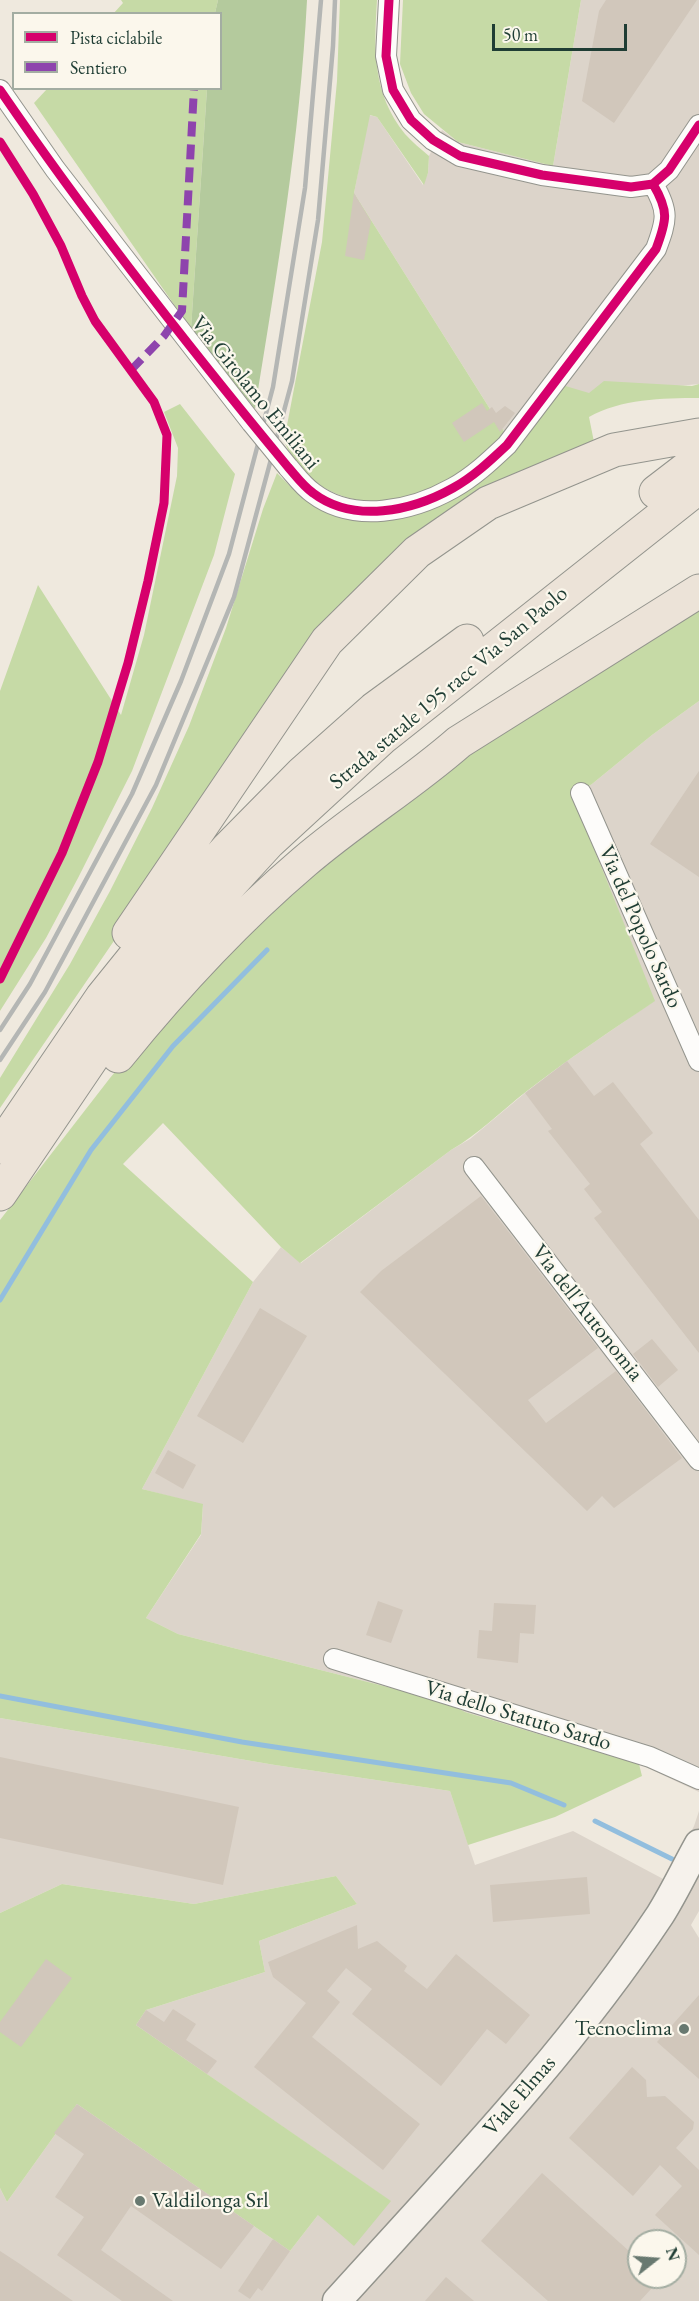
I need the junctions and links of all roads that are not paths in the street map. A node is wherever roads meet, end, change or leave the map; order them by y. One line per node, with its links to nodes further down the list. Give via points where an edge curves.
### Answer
1 (389, 0): 4 (street, via 386,56 393,90 411,120 433,140 460,156 542,174 631,187)
2 (0, 90): 4 (street, Via Girolamo Emiliani, bridge, via 61,178 288,467 321,498 344,508 369,512 430,500 455,488 507,445 656,249 666,223 664,202)
3 (699, 125): 4 (street, via 669,170)
4 (653, 184)
5 (699, 435): 10 (highway, via 614,450 488,503 417,552 327,641 107,965)
6 (699, 459): 7 (highway, Strada statale 195 racc Via San Paolo)
7 (683, 485): 10 (highway, Strada statale 195 racc Via San Paolo, via 374,709 302,773 228,848); 12 (highway, Strada statale 195 racc Via San Paolo, via 382,738 269,842 167,953)
8 (699, 591): 12 (highway, via 459,742 305,861 253,908 144,1023 72,1113)
9 (581, 793): 11 (street, Via del Popolo Sardo)
10 (102, 997): 13 (highway, Strada statale 195 racc Via San Paolo)
11 (699, 1061)
12 (43, 1130): 15 (highway, Strada statale 195 racc Via San Paolo)
13 (0, 1148)
14 (474, 1167): 16 (street, Via dell'Autonomia)
15 (0, 1194)
16 (699, 1460)
17 (334, 1659): 18 (street, Via dello Statuto Sardo, via 650,1757)
18 (699, 1779)
19 (699, 1844): 21 (main road, Viale Elmas)
20 (699, 1877): 21 (main road)
21 (658, 1916): 22 (main road, Viale Elmas, via 546,2067)
22 (337, 2301)

